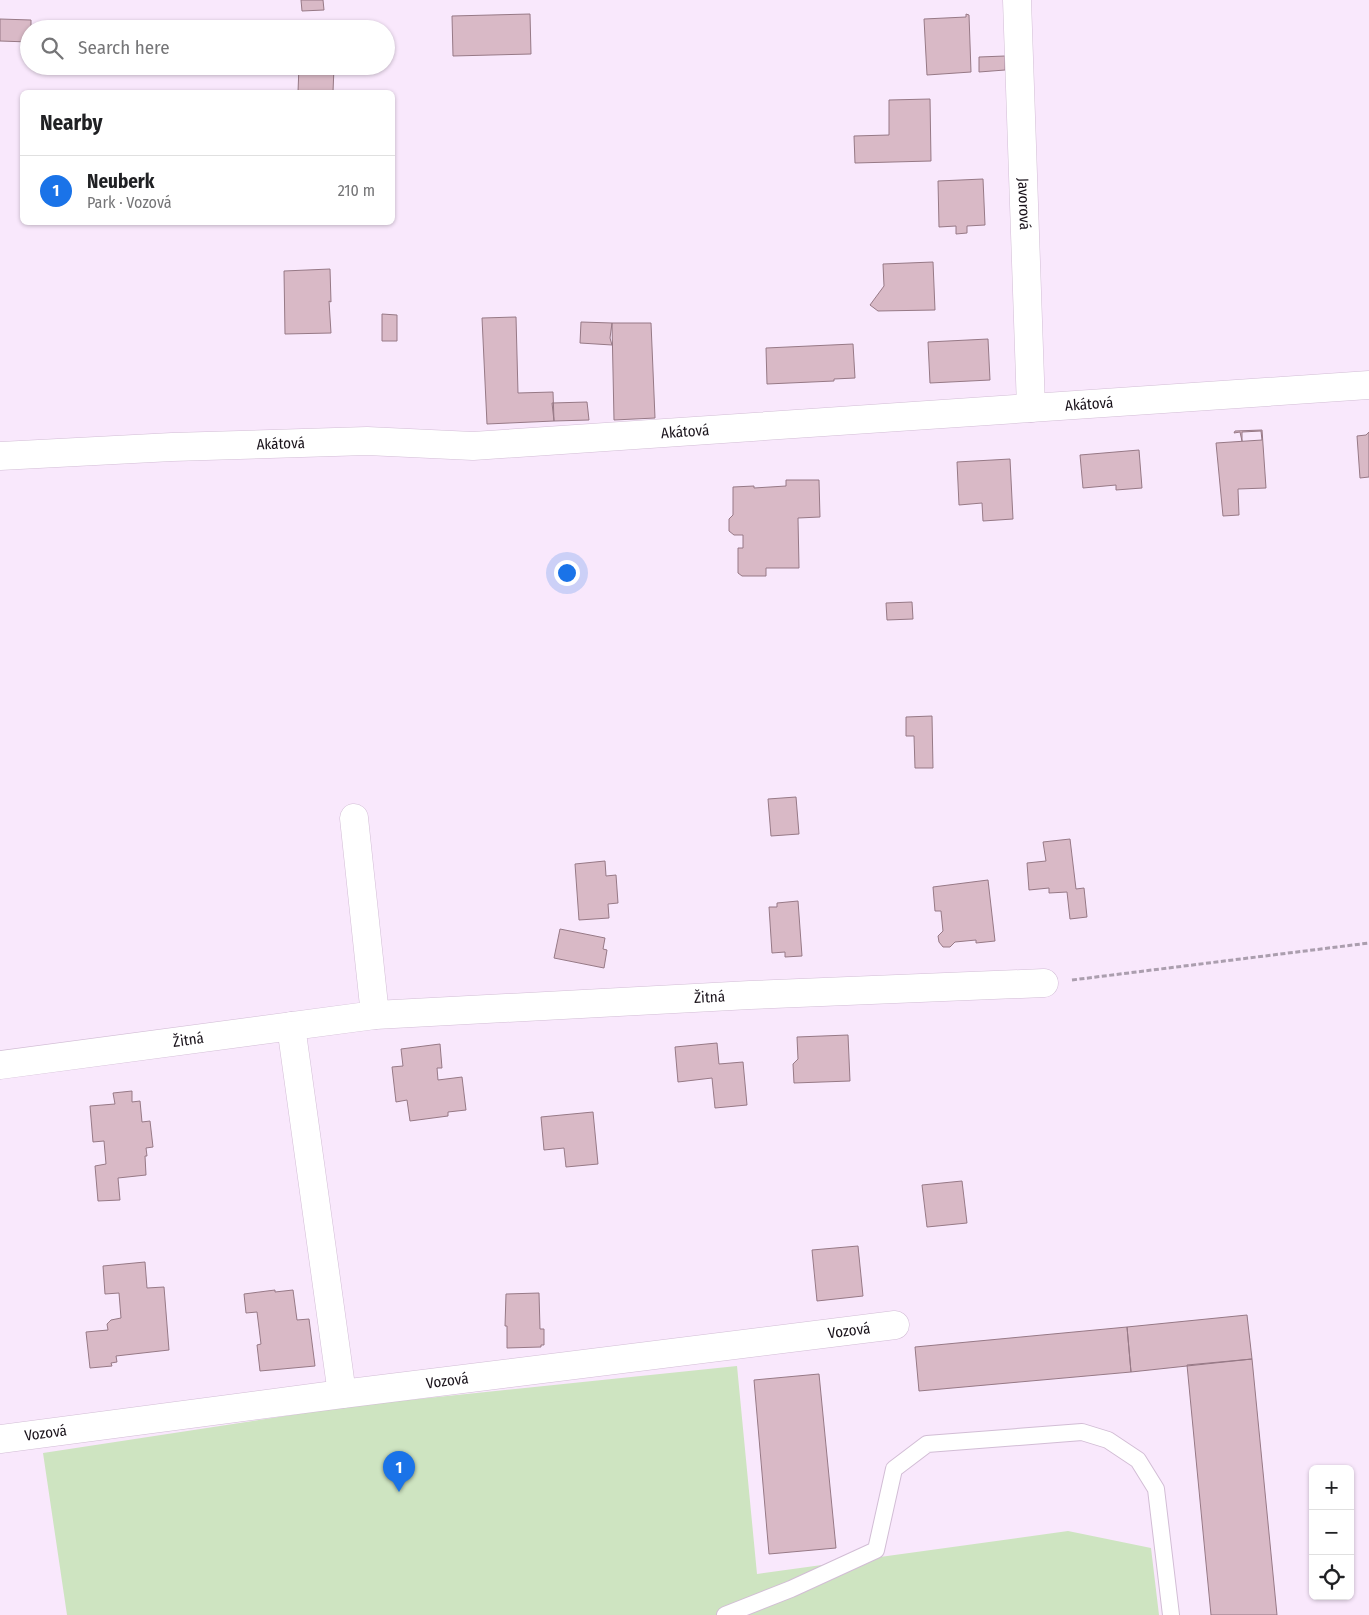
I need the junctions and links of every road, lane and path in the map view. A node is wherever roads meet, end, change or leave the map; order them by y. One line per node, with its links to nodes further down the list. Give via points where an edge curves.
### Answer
1 (1017, 0): 3 (street, Javorová)
2 (1369, 385): 3 (street, Akátová)
3 (1031, 408): 4 (street, Akátová, via 473,446 367,441)
4 (0, 456)
5 (354, 818): 8 (street)
6 (1369, 943): 7 (path)
7 (1044, 983): 8 (street, Žitná)
8 (375, 1015): 9 (street, Žitná)
9 (291, 1026): 10 (street, Žitná); 12 (street)
10 (0, 1064)
11 (895, 1325): 12 (street, Vozová)
12 (342, 1394): 13 (street, Vozová)
13 (0, 1439)
14 (725, 1615): 15 (lane, via 876,1550 894,1469 927,1444 1082,1432 1108,1440 1138,1460 1156,1489)
15 (1171, 1615)

